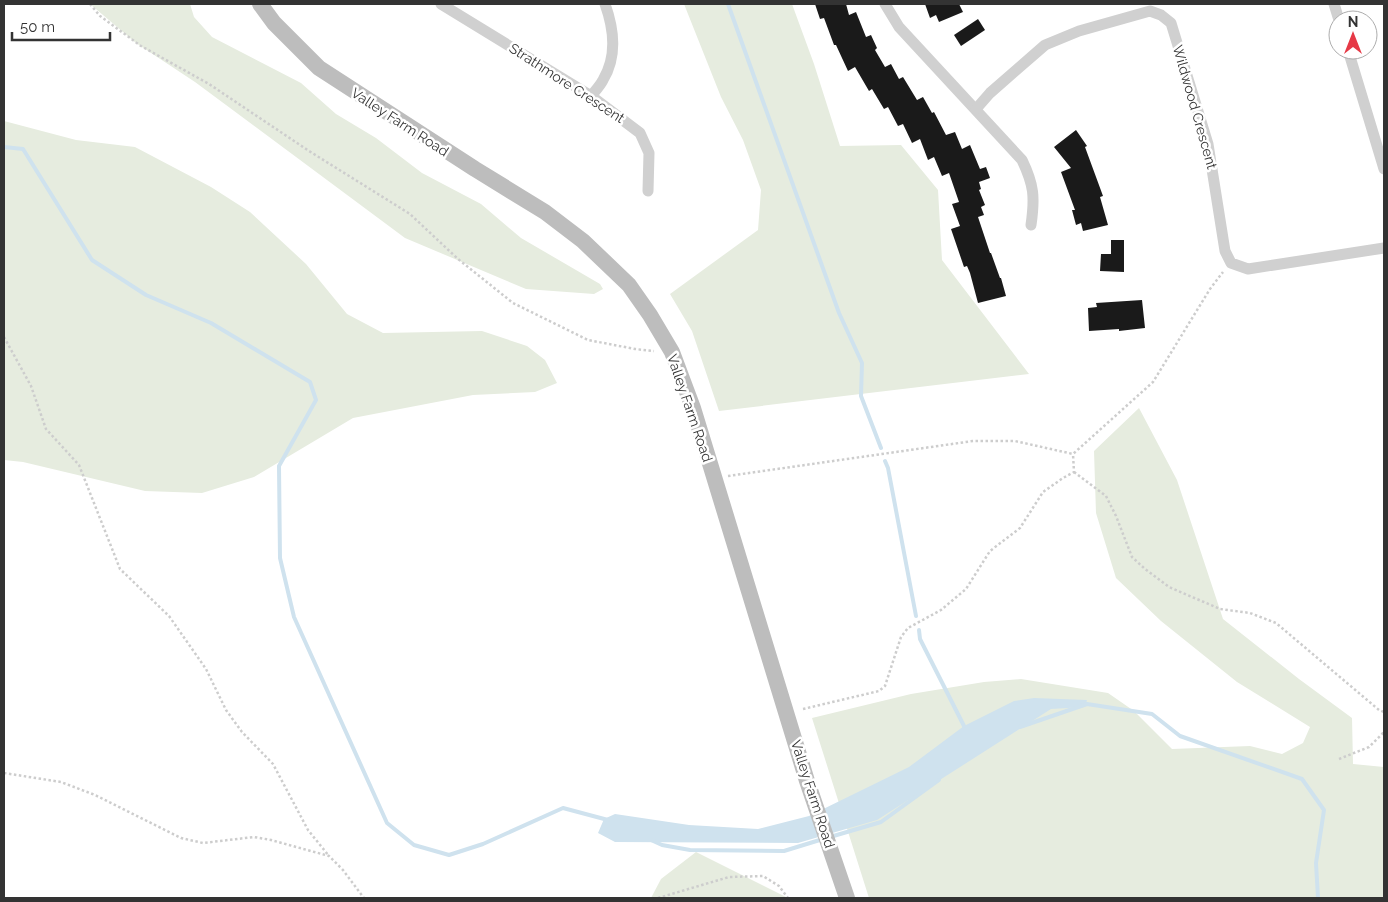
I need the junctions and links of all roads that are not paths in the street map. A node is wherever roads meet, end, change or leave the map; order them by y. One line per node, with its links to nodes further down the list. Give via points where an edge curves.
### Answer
1 (260, 4): 12 (street, Valley Farm Road, via 318,68 545,212 583,241 628,285 650,315 672,352 693,408 807,781)
2 (441, 4): 6 (street, Strathmore Crescent)
3 (605, 4): 6 (street, via 614,52 603,80)
4 (885, 4): 7 (street, via 899,27)
5 (1351, 60): 8 (street)
6 (591, 96): 9 (street, Strathmore Crescent, via 640,133 649,154)
7 (976, 108): 10 (street, via 1022,160 1032,180 1034,206); 11 (street, Wildwood Crescent, via 1045,45 1079,31 1150,11 1171,23 1208,144 1225,251 1231,263 1248,269)
8 (1384, 169)
9 (648, 191)
10 (1031, 225)
11 (1384, 248)
12 (847, 898)

